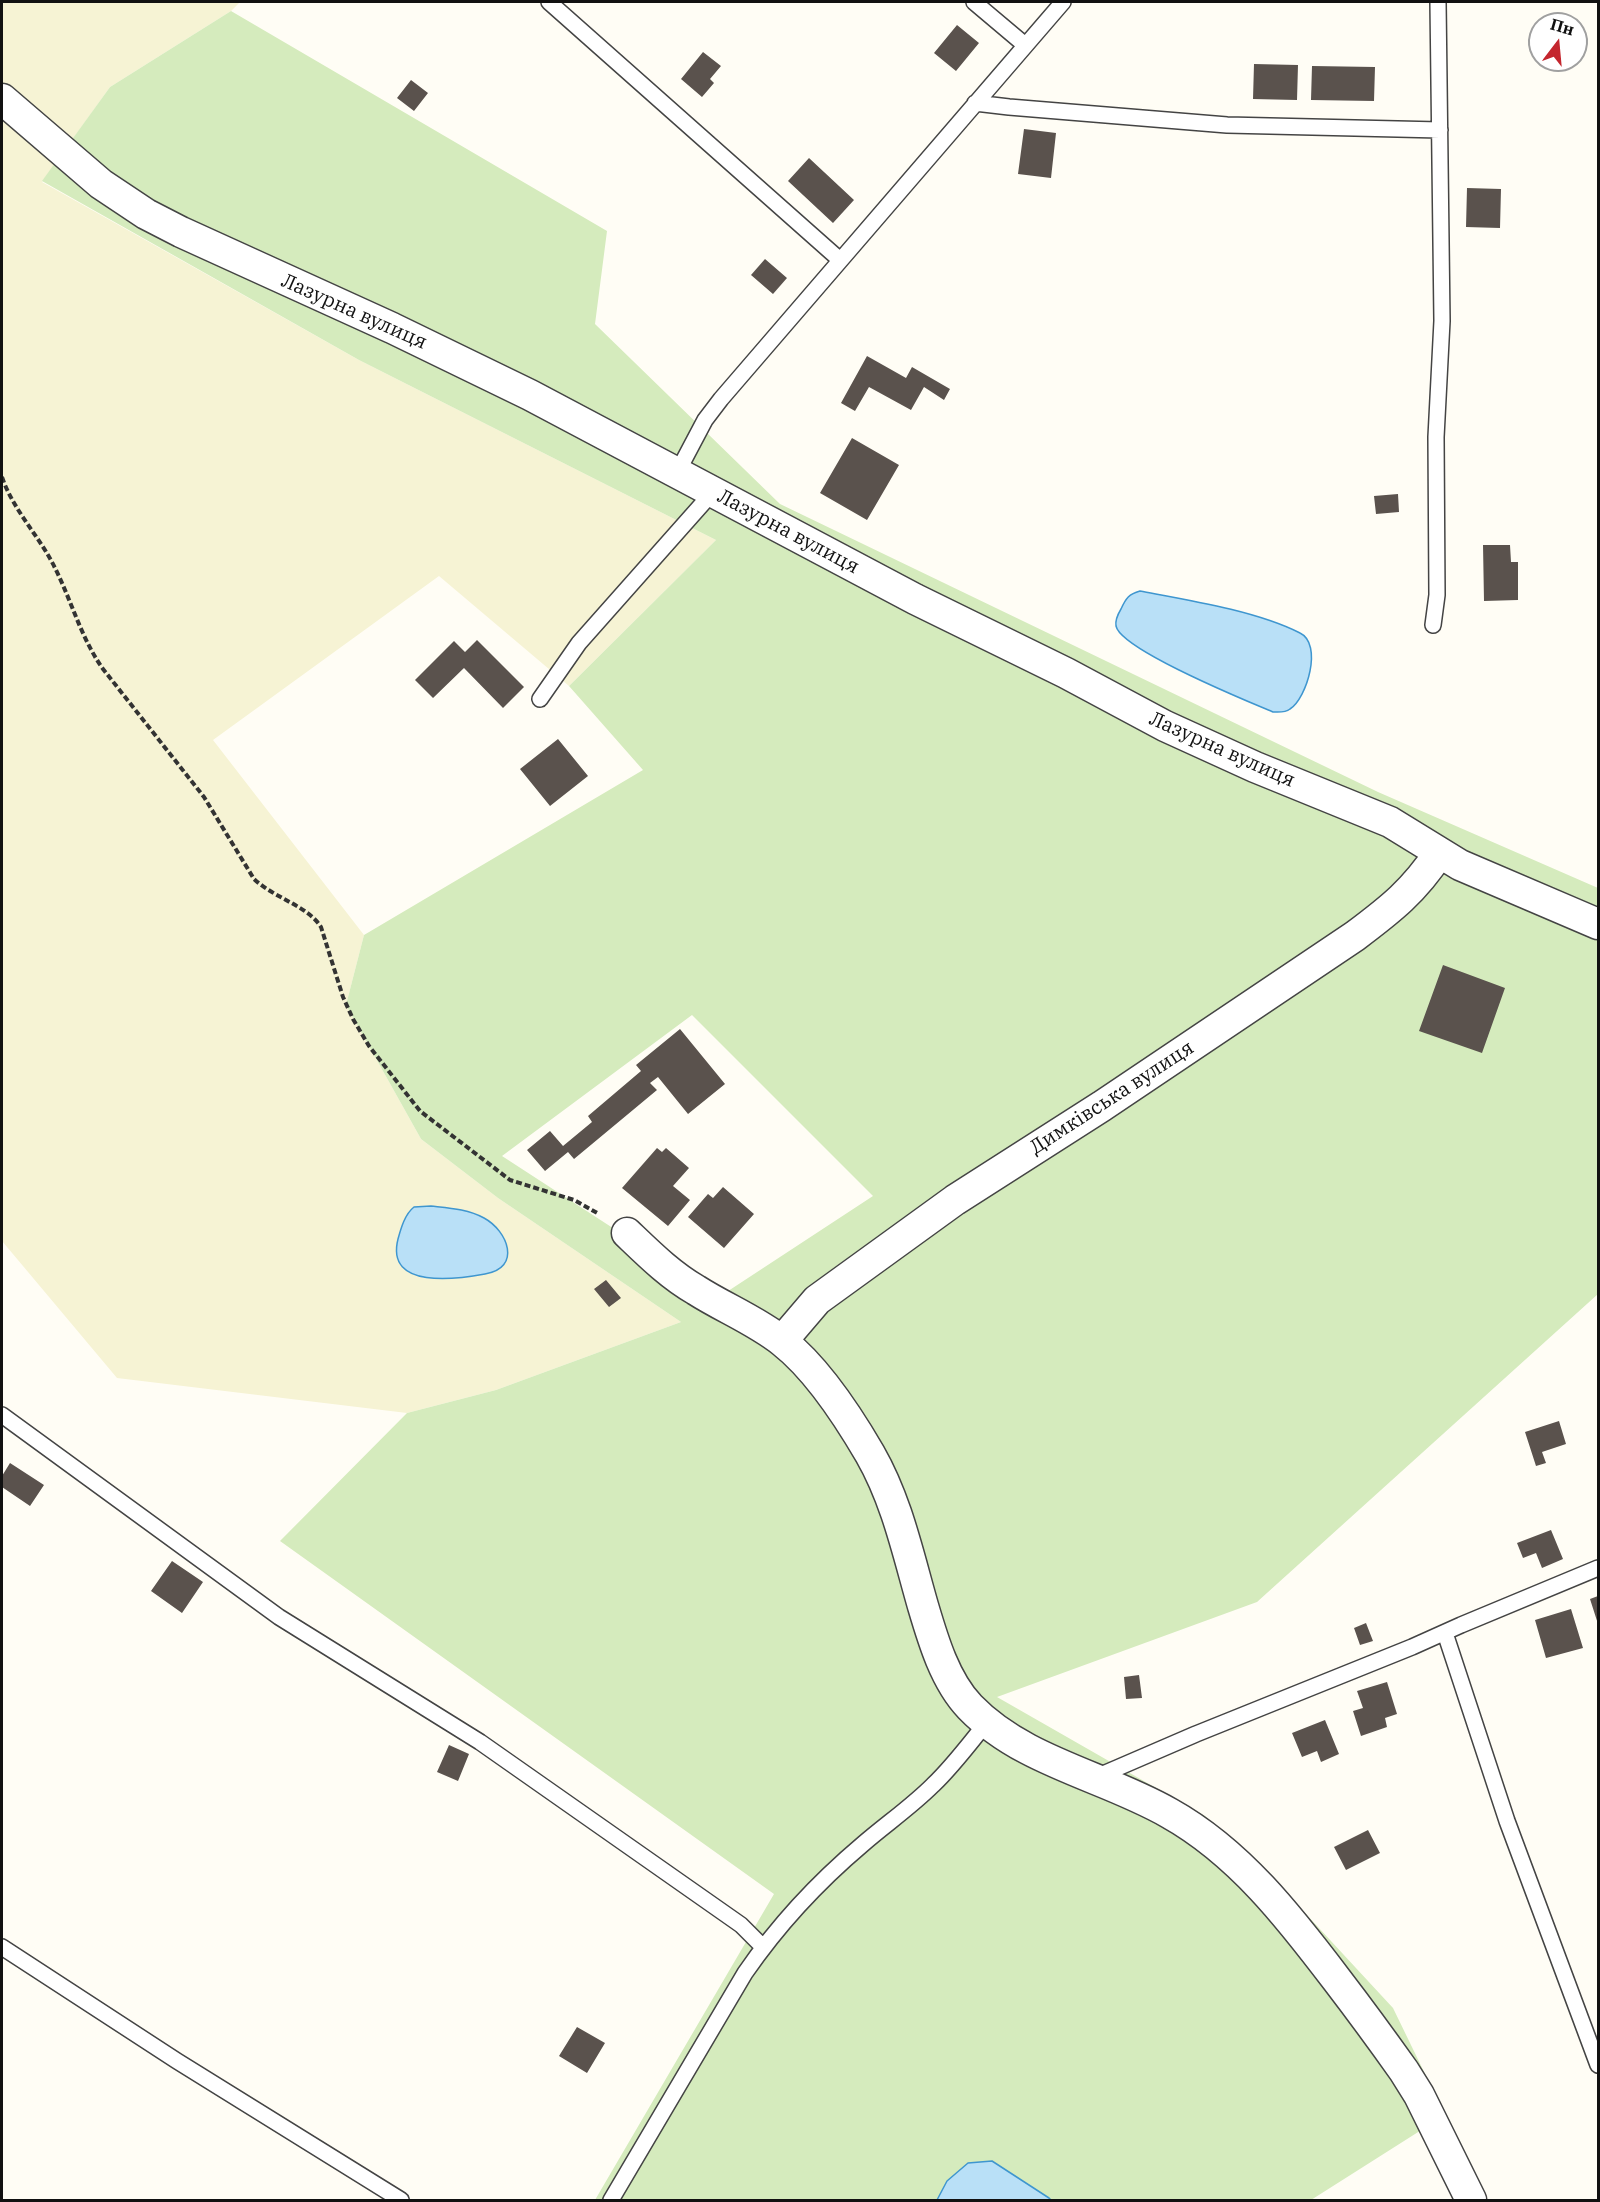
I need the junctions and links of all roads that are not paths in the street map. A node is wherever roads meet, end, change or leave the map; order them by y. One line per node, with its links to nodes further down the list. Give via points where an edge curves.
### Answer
1 (549, 2): 9 (lane)
2 (974, 2): 5 (lane)
3 (1063, 2): 5 (lane)
4 (1438, 2): 8 (lane)
5 (1025, 45): 7 (lane)
6 (2, 99): 10 (street, Лазурна вулиця, via 94,179 146,214 225,254 392,328)
7 (975, 103): 8 (lane, via 1227,125); 9 (lane)
8 (1440, 130): 12 (lane, via 1442,321 1436,437 1437,595)
9 (840, 260): 10 (lane, via 721,399 699,430)
10 (677, 473): 11 (street, Лазурна вулиця)
11 (712, 493): 13 (lane, via 579,643); 14 (street, Лазурна вулиця, via 1165,726 1390,822)
12 (1432, 625)
13 (540, 699)
14 (1439, 853): 15 (street, Лазурна вулиця); 17 (street, Димківська вулиця, via 1410,892 1374,922 955,1200 817,1300)
15 (1599, 924)
16 (627, 1233): 17 (street, via 681,1281)
17 (782, 1341): 21 (street, via 804,1361 852,1423 872,1457 895,1507 940,1656 963,1698)
18 (2, 1414): 24 (lane, via 279,1617 480,1742 741,1925)
19 (1599, 1568): 20 (lane)
20 (1445, 1632): 22 (lane); 25 (lane, via 1507,1821)
21 (987, 1722): 22 (street, via 1022,1745); 24 (lane, via 933,1786 836,1868)
22 (1094, 1778): 28 (street, via 1168,1812 1192,1828 1273,1900 1404,2071)
23 (2, 1947): 26 (lane)
24 (763, 1947): 27 (lane)
25 (1599, 2065)
26 (401, 2200)
27 (611, 2200)
28 (1471, 2200)

